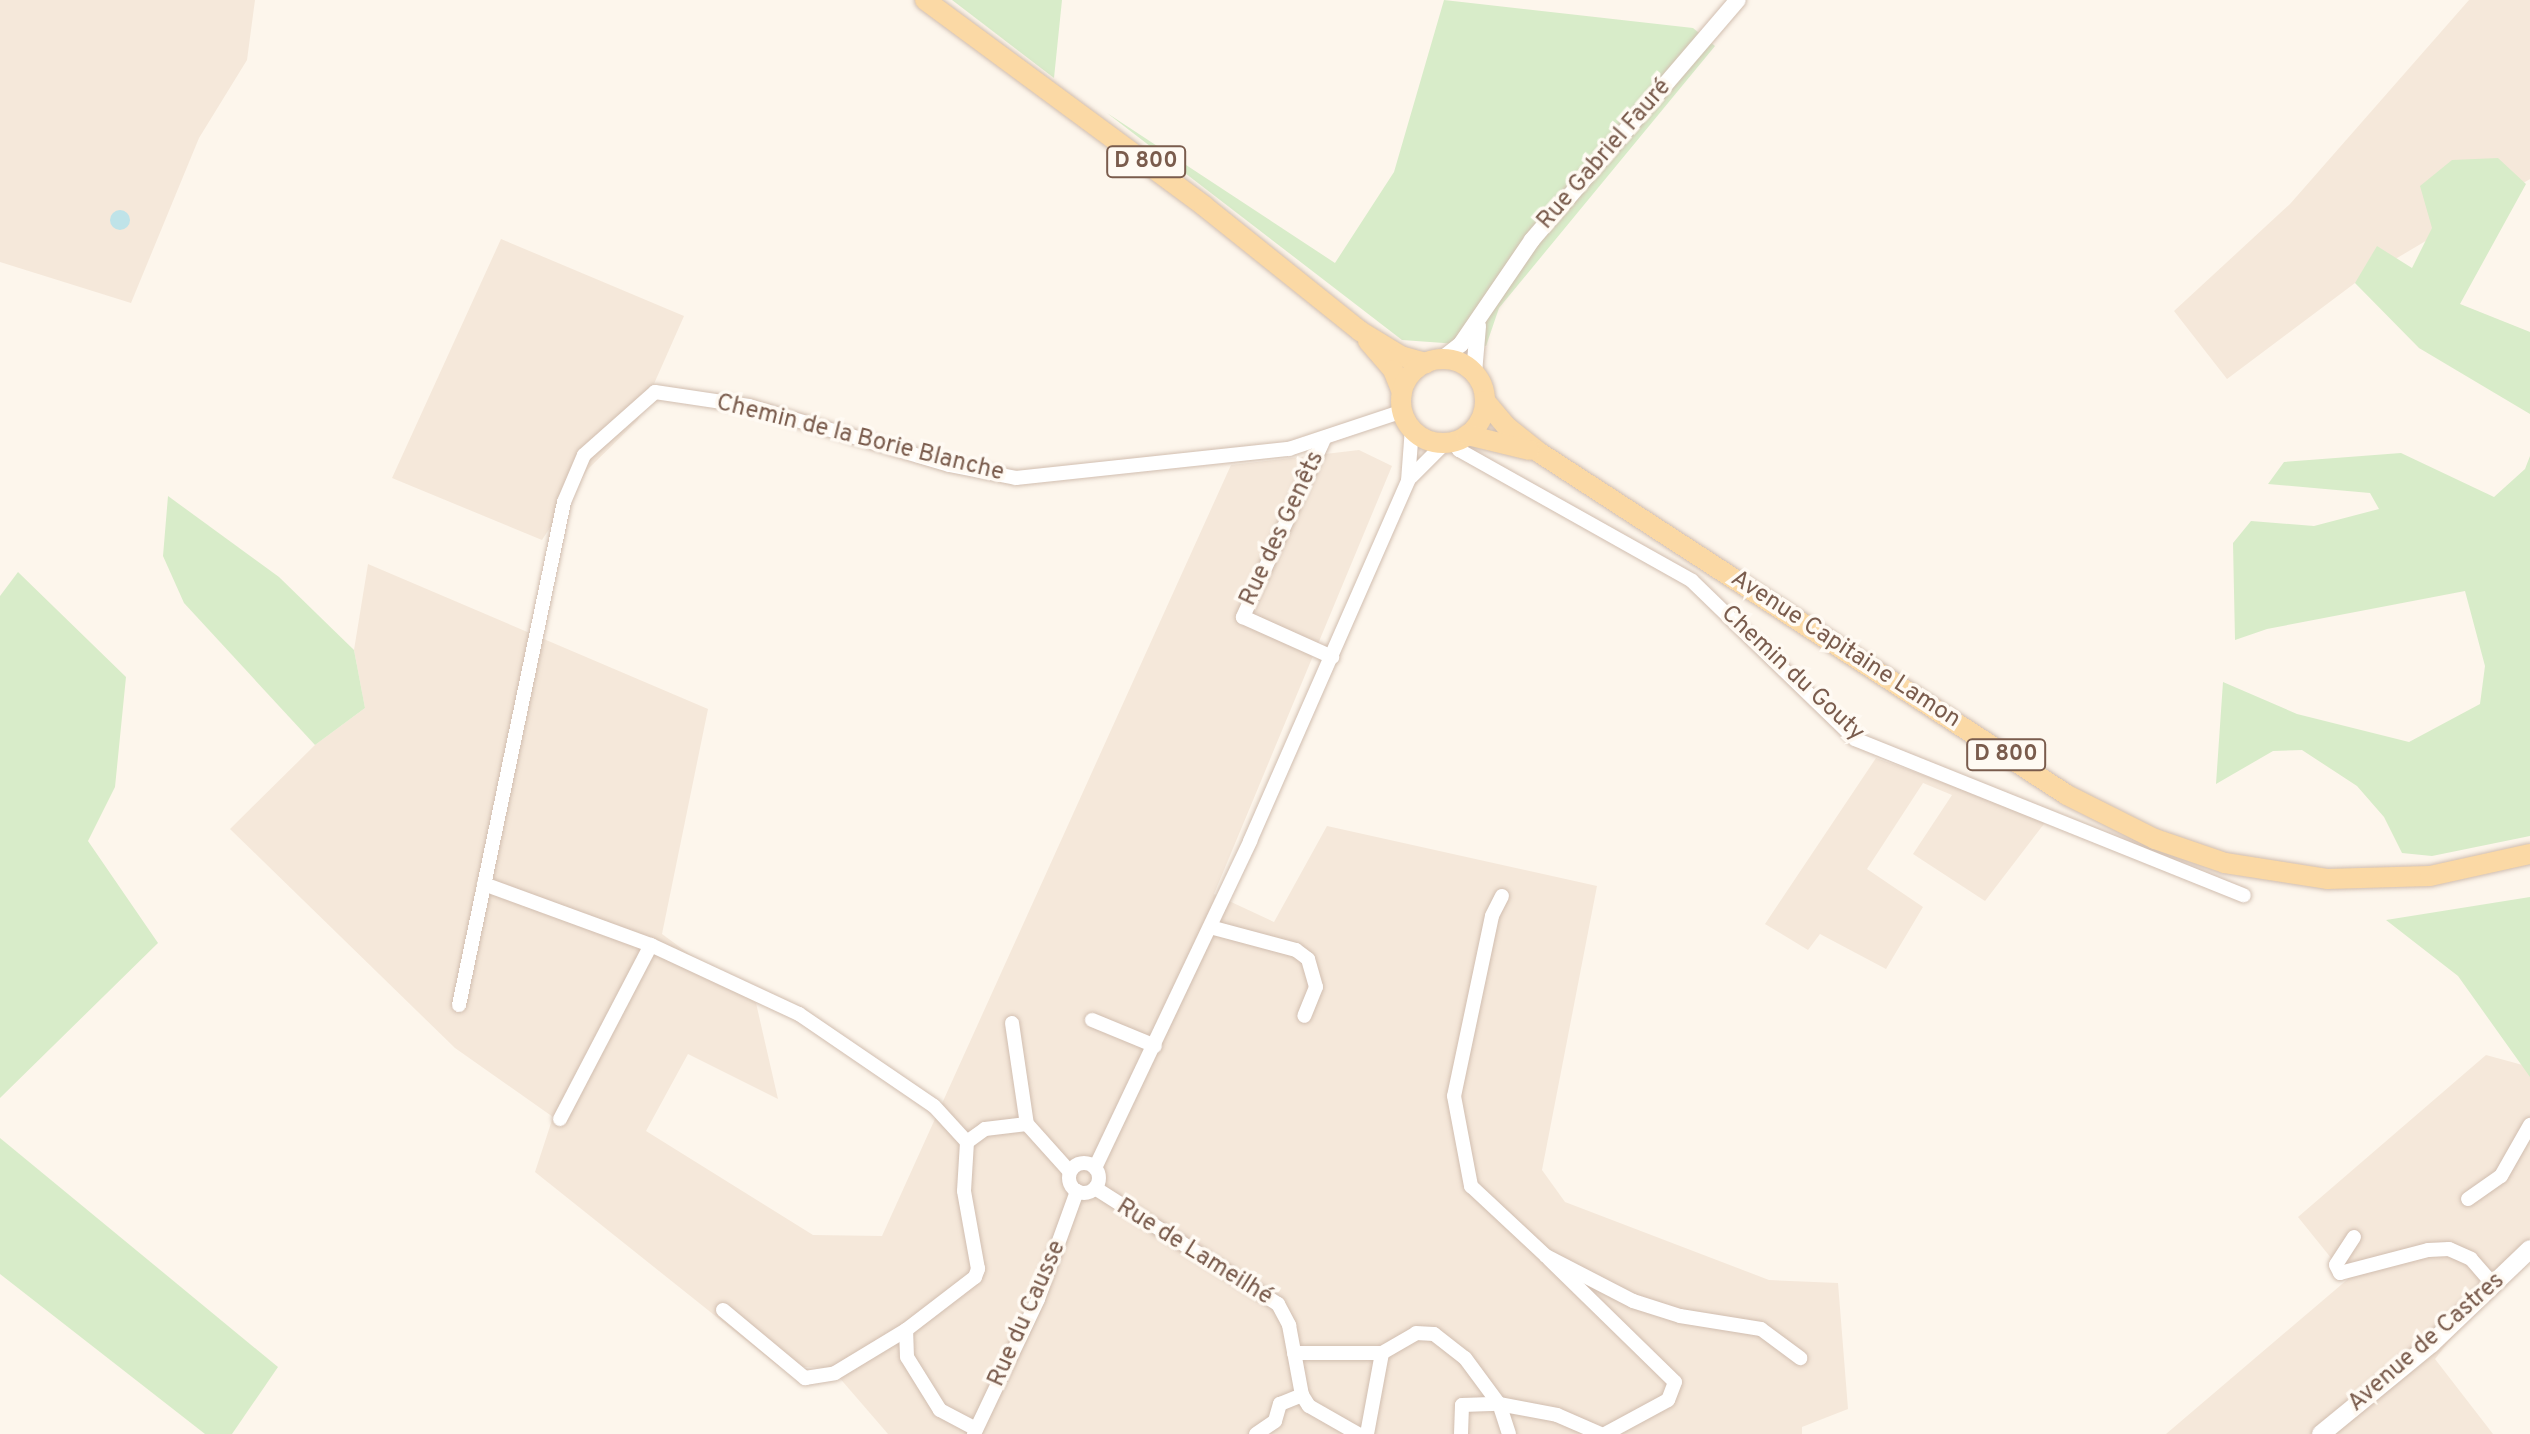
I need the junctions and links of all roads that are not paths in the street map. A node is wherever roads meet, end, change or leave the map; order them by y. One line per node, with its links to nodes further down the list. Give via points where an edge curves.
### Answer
1 (925, 0): 4 (main road, D 800, via 1204,206)
2 (1738, 0): 3 (street, Rue Gabriel Fauré, via 1532,240)
3 (1480, 317): 5 (street, Rue Gabriel Fauré, via 1457,349); 6 (street, Rue Gabriel Fauré, via 1472,354)
4 (1360, 331): 5 (main road, D 800, via 1401,356); 8 (main road, D 800, via 1393,370)
5 (1434, 361): 6 (main road); 8 (main road, via 1415,370)
6 (1474, 373): 7 (main road)
7 (1485, 401): 10 (main road, via 1477,426); 11 (main road, Avenue Capitaine Lamon / D 800)
8 (1406, 410): 9 (street, Chemin de la Borie Blanche); 10 (main road); 12 (street)
9 (1324, 439): 13 (street, Rue des Genêts, via 1243,617); 15 (street, Chemin de la Borie Blanche, via 1289,449 1016,478 949,465 749,406 655,392 584,455 564,502)
10 (1456, 440): 11 (main road, Avenue Capitaine Lamon / D 800); 12 (street); 16 (street, Chemin du Gouty, via 1459,450 1692,581 1855,739)
11 (1540, 453): 14 (main road, Avenue Capitaine Lamon / D 800, via 2067,795 2155,839 2225,863 2327,879 2430,876)
12 (1408, 481): 13 (street)
13 (1332, 657): 18 (street)
14 (2530, 854)
15 (484, 884): 19 (street); 20 (street, Chemin de la Borie Blanche)
16 (2244, 895)
17 (1502, 896): 36 (street, via 1492,916 1454,1096 1471,1186)
18 (1210, 927): 21 (street, via 1296,950 1308,959 1316,987); 24 (street)
19 (651, 945): 25 (street); 28 (street, via 799,1014 934,1106)
20 (459, 1005)
21 (1304, 1016)
22 (1092, 1020): 24 (street)
23 (1012, 1023): 26 (street)
24 (1155, 1046): 29 (street)
25 (560, 1119)
26 (1027, 1124): 28 (street, via 985,1129); 30 (street)
27 (2530, 1125): 33 (street, via 2501,1176)
28 (967, 1142): 39 (street, via 964,1191 978,1269 975,1277)
29 (1095, 1168): 30 (street, via 1081,1163); 31 (street)
30 (1070, 1172): 32 (street)
31 (1095, 1188): 32 (street); 40 (street, Rue de Lameilhé, via 1278,1304)
32 (1077, 1191): 45 (street, Rue du Causse, via 1038,1299)
33 (2468, 1199)
34 (2354, 1237): 37 (street, via 2336,1265 2340,1273 2449,1249 2471,1259)
35 (2530, 1249): 37 (main road, Avenue de Castres)
36 (1546, 1256): 42 (street, via 1633,1301 1680,1316 1761,1329); 51 (street, via 1675,1382 1668,1400)
37 (2494, 1285): 52 (main road, Avenue de Castres)
38 (723, 1310): 39 (street, via 805,1378 835,1373)
39 (906, 1330): 45 (street, via 907,1357 940,1410)
40 (1294, 1353): 41 (street); 43 (street, Rue de Lameilhé)
41 (1382, 1353): 44 (street, via 1416,1333 1434,1334 1465,1358); 48 (street)
42 (1800, 1358)
43 (1302, 1395): 46 (street, via 1309,1406); 47 (street, via 1280,1404 1275,1421)
44 (1499, 1404): 49 (street, via 1462,1405); 50 (street); 51 (street, via 1545,1411)
45 (975, 1431)
46 (1351, 1432)
47 (1256, 1434)
48 (1367, 1434)
49 (1461, 1434)
50 (1509, 1434)
51 (1603, 1434)
52 (2321, 1434)

